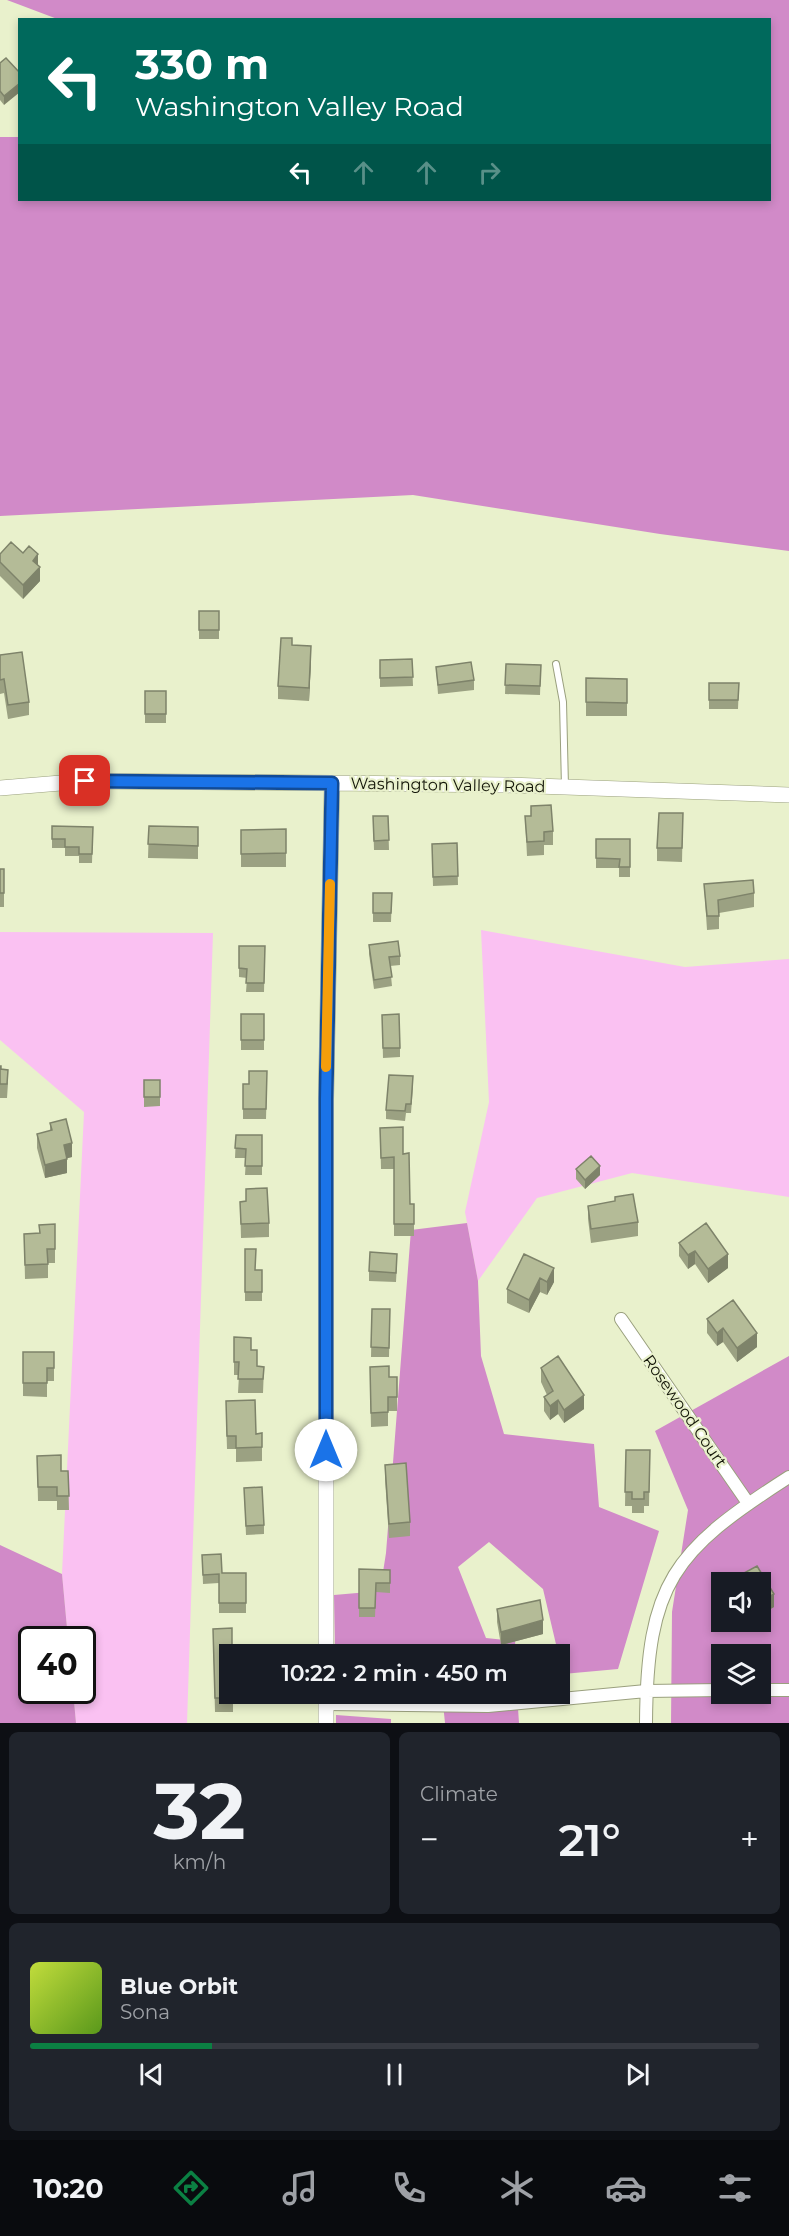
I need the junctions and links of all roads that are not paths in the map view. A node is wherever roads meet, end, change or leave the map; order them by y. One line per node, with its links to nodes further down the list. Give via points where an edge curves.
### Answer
1 (556, 664): 4 (lane, via 564,702)
2 (332, 783): 3 (street, Washington Valley Road, via 85,781); 4 (street, Washington Valley Road); 9 (street, via 326,1099)
3 (0, 788)
4 (566, 788): 5 (street, Washington Valley Road)
5 (789, 795)
6 (621, 1319): 8 (street, Rosewood Court)
7 (789, 1478): 8 (street)
8 (748, 1503): 10 (street, via 695,1546 677,1570 653,1623)
9 (326, 1644)
10 (646, 1690): 11 (street); 14 (street); 19 (street)
11 (711, 1690)
12 (771, 1690): 13 (street)
13 (789, 1690)
14 (570, 1698)
15 (326, 1704): 18 (street)
16 (442, 1704): 17 (street)
17 (508, 1704)
18 (326, 1723)
19 (646, 1723)

